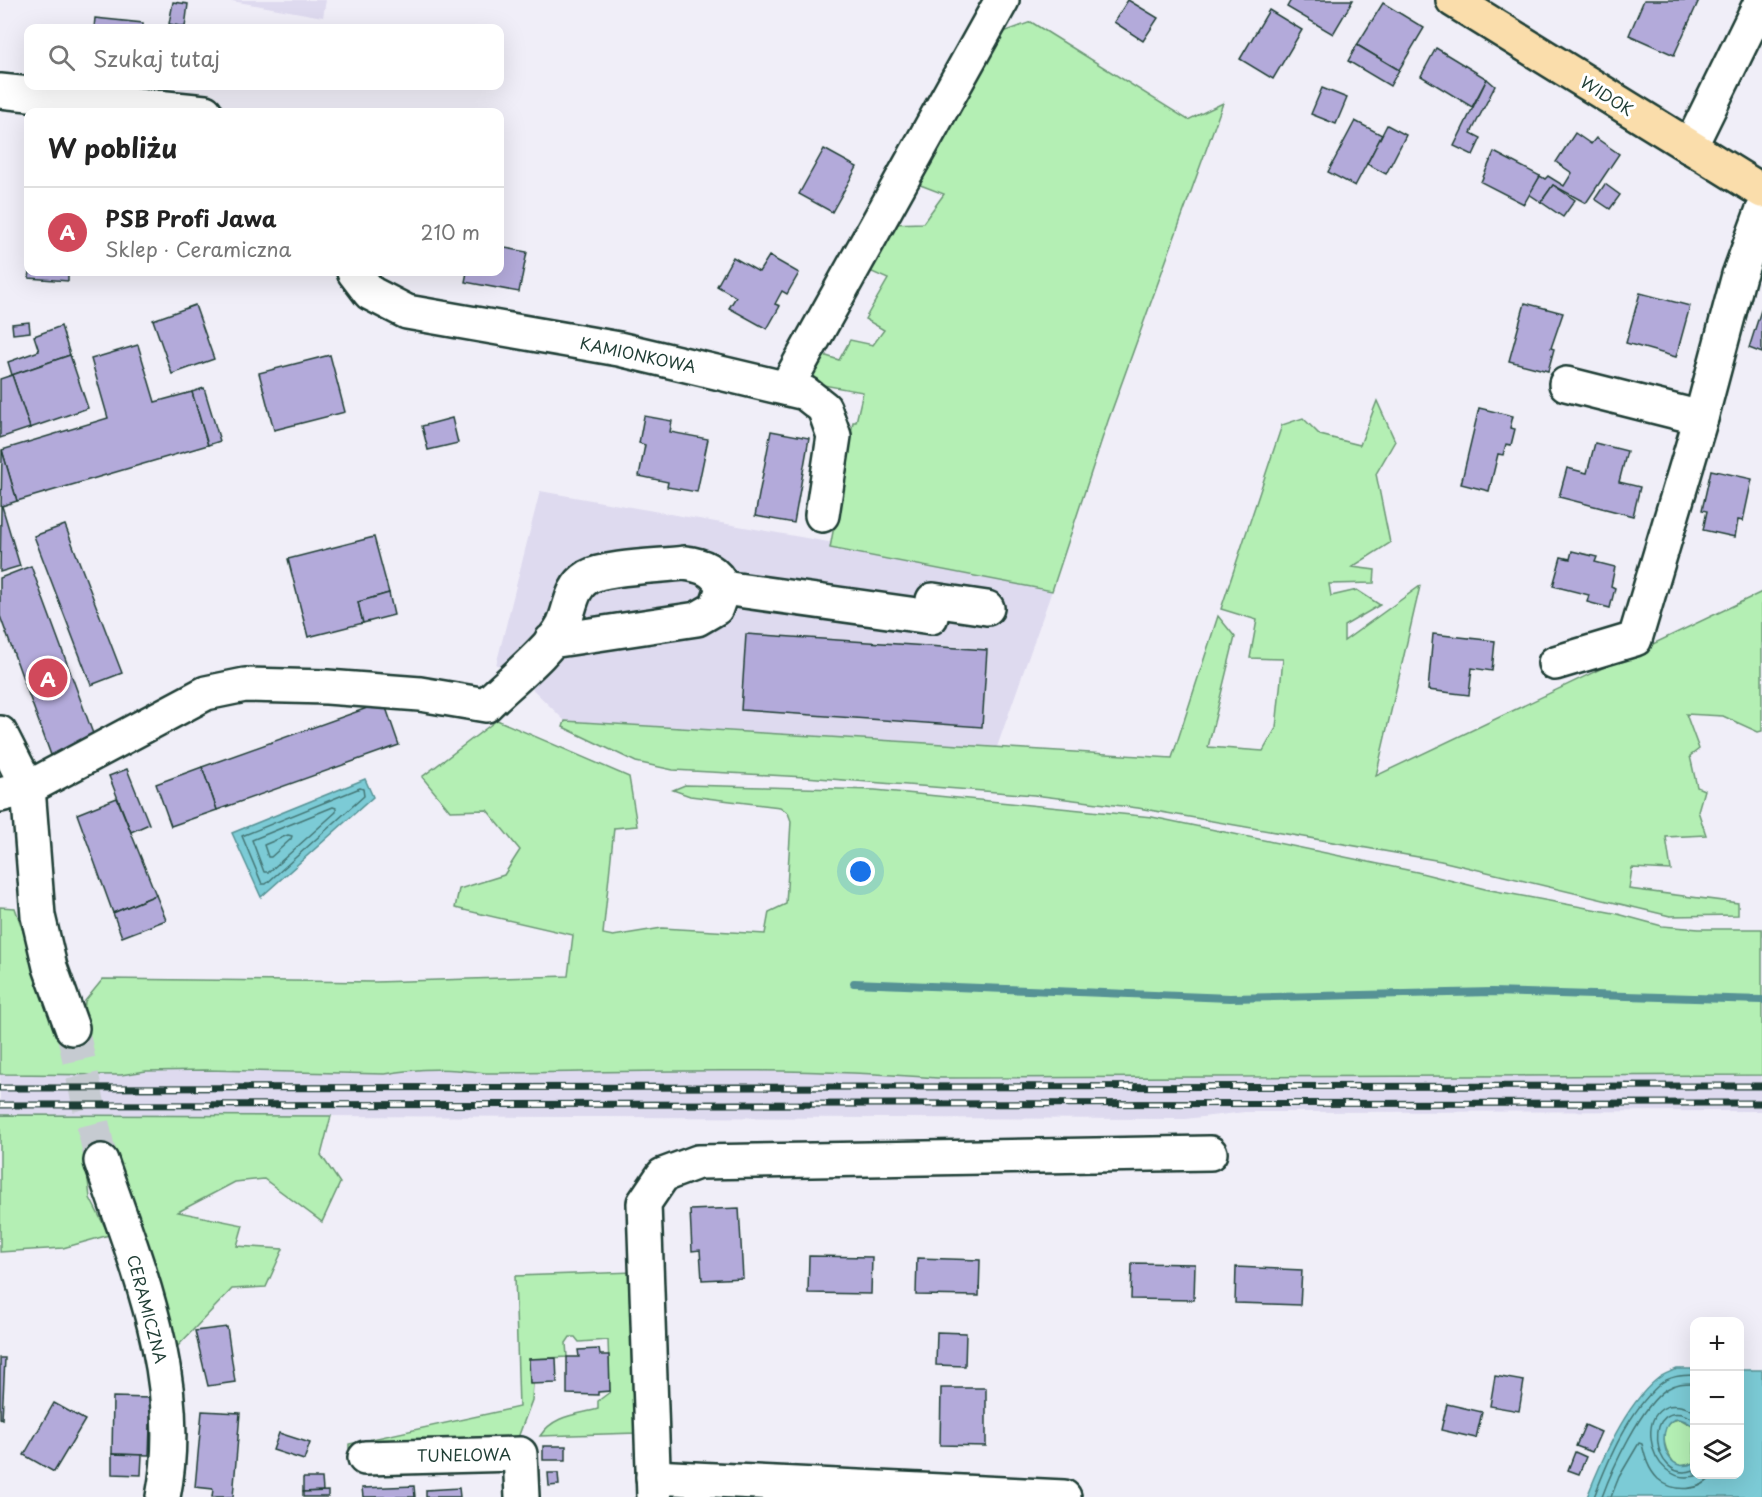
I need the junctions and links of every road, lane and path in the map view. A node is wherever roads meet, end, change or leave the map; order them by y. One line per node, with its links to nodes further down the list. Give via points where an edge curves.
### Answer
1 (1002, 0): 11 (street)
2 (1762, 0): 6 (street)
3 (1470, 5): 6 (main road, WIDOK)
4 (0, 91): 5 (street)
5 (166, 108)
6 (1690, 147): 7 (main road, WIDOK)
7 (1762, 191)
8 (1762, 212): 12 (street, via 1739,275)
9 (357, 276): 11 (street, KAMIONKOWA, via 370,293 407,312 620,349)
10 (1566, 384): 12 (street)
11 (786, 388): 13 (street, KAMIONKOWA, via 805,393 824,408 834,436)
12 (1701, 418): 17 (street, via 1635,639)
13 (822, 515)
14 (723, 588): 15 (street, via 931,617 933,600); 16 (street, via 716,608 697,619); 16 (street, via 719,577 708,569 690,564 602,572 578,585 563,626)
15 (987, 608)
16 (551, 641): 19 (street, via 486,705 327,687 245,685 206,693)
17 (1556, 663)
18 (0, 733): 19 (street)
19 (14, 792): 20 (street, via 50,967)
20 (72, 1028)
21 (1210, 1154): 24 (street, via 698,1162 663,1175 644,1203)
22 (101, 1161): 25 (street, CERAMICZNA, via 139,1271 162,1356 169,1414 168,1470)
23 (365, 1458): 26 (street, TUNELOWA, via 520,1454)
24 (653, 1487): 27 (street)
25 (163, 1497)
26 (522, 1497)
27 (1064, 1497)

